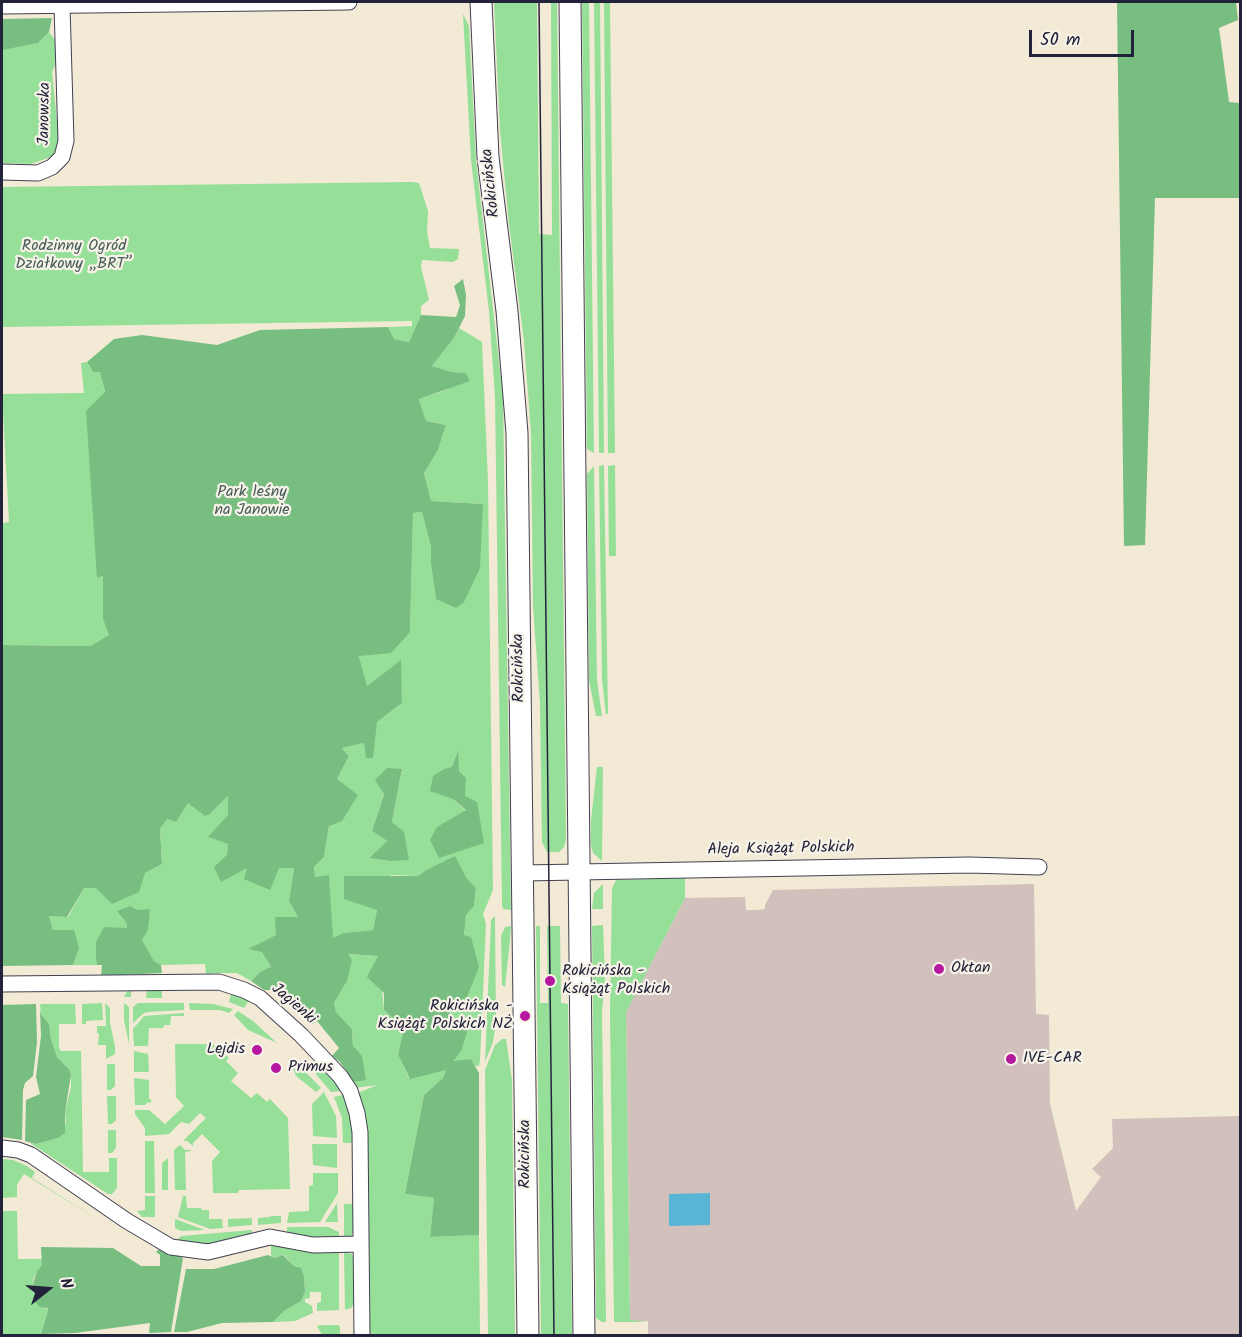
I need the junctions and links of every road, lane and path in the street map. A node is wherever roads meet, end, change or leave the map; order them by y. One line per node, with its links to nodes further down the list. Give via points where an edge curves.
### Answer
1 (349, 2): 5 (street)
2 (481, 2): 9 (main road, Rokicińska, via 488,157 517,433)
3 (570, 2): 8 (main road)
4 (2, 6): 5 (street)
5 (62, 6): 6 (street, Janowska, via 66,141 62,157 38,173)
6 (2, 172)
7 (1039, 867): 8 (street, Aleja Książąt Polskich)
8 (579, 872): 9 (street, Aleja Książąt Polskich); 15 (main road)
9 (523, 873): 14 (main road, Rokicińska)
10 (2, 984): 12 (street, Jagienki, via 212,982 260,998 330,1065 350,1091 360,1132)
11 (2, 1148): 12 (street, via 31,1155 171,1247 215,1252 270,1238 313,1245)
12 (360, 1244): 13 (street, Jagienki)
13 (362, 1335)
14 (528, 1335)
15 (584, 1335)

